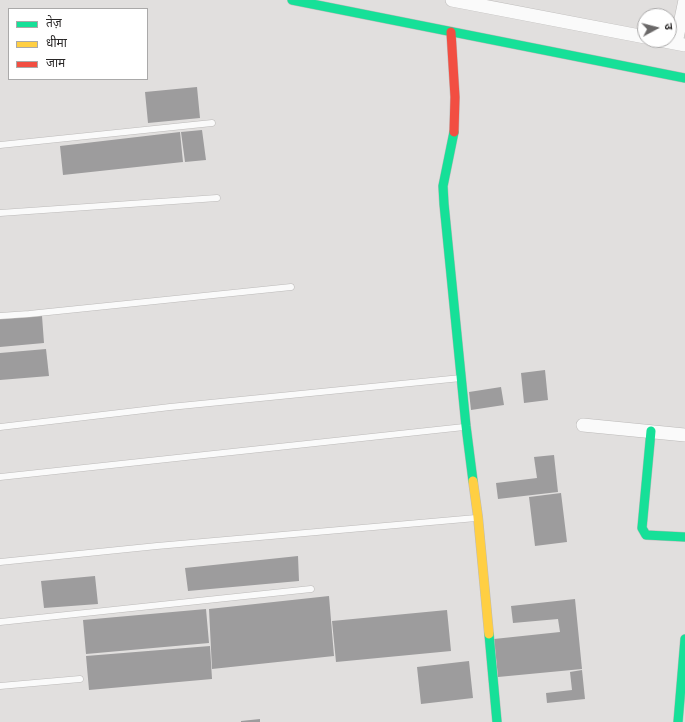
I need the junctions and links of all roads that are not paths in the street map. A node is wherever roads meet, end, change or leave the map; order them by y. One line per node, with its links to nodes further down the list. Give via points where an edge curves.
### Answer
1 (292, 0): 4 (street)
2 (452, 0): 5 (street)
3 (685, 0): 6 (street)
4 (450, 32): 7 (street); 14 (street, via 455,96 454,121 453,139 443,186)
5 (637, 35)
6 (680, 44)
7 (685, 78)
8 (212, 123): 9 (lane)
9 (0, 145)
10 (217, 198): 11 (lane)
11 (0, 213)
12 (291, 287): 13 (lane)
13 (0, 316)
14 (462, 377): 16 (lane); 17 (street)
15 (583, 425): 18 (street)
16 (0, 426)
17 (466, 426): 20 (lane); 21 (street)
18 (651, 431): 19 (street); 22 (street, via 642,528 646,535 651,536)
19 (685, 435)
20 (0, 476)
21 (478, 518): 23 (lane); 30 (street)
22 (685, 536)
23 (0, 562)
24 (310, 589): 25 (lane)
25 (0, 622)
26 (685, 638): 27 (street)
27 (683, 678): 31 (street)
28 (80, 679): 29 (lane)
29 (0, 686)
30 (497, 722)
31 (678, 722)

